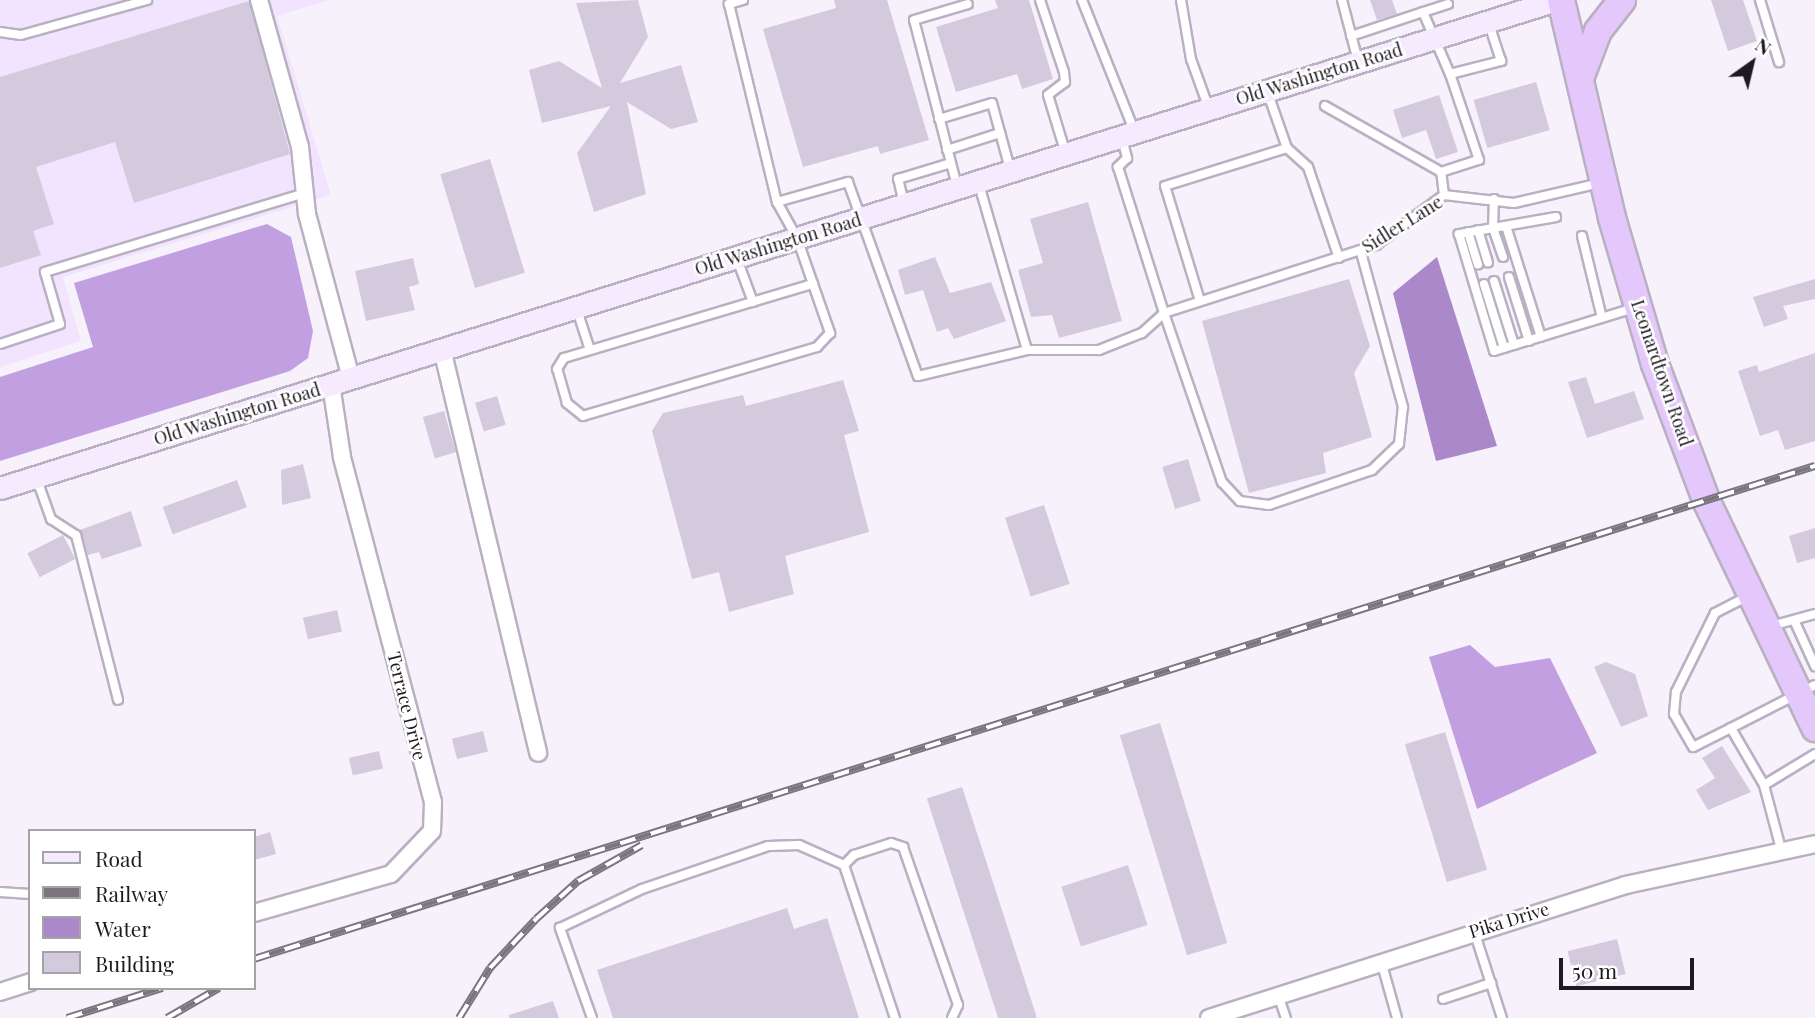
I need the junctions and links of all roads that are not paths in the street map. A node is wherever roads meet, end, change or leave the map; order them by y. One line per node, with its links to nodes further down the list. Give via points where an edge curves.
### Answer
1 (148, 0): 15 (lane, via 21,35)
2 (259, 0): 36 (street, Terrace Drive, via 300,147)
3 (743, 0): 39 (lane, via 729,4)
4 (1040, 0): 30 (lane, via 1064,72 1065,82 1048,95)
5 (1082, 0): 27 (lane)
6 (1181, 0): 24 (lane, via 1191,60)
7 (1342, 0): 16 (lane)
8 (1559, 0): 14 (main road, Old Washington Road); 21 (highway, Leonardtown Road)
9 (1622, 0): 21 (highway, via 1598,32)
10 (1760, 0): 19 (lane)
11 (968, 4): 25 (lane, via 914,20)
12 (1448, 4): 13 (lane)
13 (1423, 12): 16 (lane); 17 (lane)
14 (1498, 13): 17 (main road, Old Washington Road); 20 (lane, via 1500,61)
15 (0, 32)
16 (1351, 36): 18 (lane)
17 (1435, 38): 18 (main road, Old Washington Road); 20 (lane)
18 (1358, 62): 22 (main road, Old Washington Road)
19 (1779, 62)
20 (1450, 74): 33 (lane, via 1479,160)
21 (1581, 76): 34 (highway, Leonardtown Road)
22 (1267, 91): 24 (main road, Old Washington Road); 28 (lane)
23 (1325, 106): 33 (lane)
24 (1209, 109): 27 (main road, Old Washington Road)
25 (939, 119): 26 (lane, via 992,103); 29 (lane)
26 (1000, 133): 29 (lane); 32 (lane)
27 (1128, 134): 30 (main road, Old Washington Road); 59 (lane, via 1127,158 1118,167)
28 (1287, 148): 52 (lane, via 1308,167); 55 (lane, via 1165,186)
29 (947, 150): 31 (lane)
30 (1065, 154): 32 (main road, Old Washington Road)
31 (951, 163): 35 (lane); 40 (lane, via 898,179)
32 (1010, 171): 35 (main road, Old Washington Road)
33 (1441, 172): 37 (lane)
34 (1603, 182): 38 (lane, Sidler Lane, via 1514,203); 58 (highway, Leonardtown Road)
35 (967, 185): 40 (main road, Old Washington Road); 68 (lane)
36 (305, 193): 63 (lane, via 45,272 60,324); 69 (street, Terrace Drive)
37 (1444, 195): 38 (lane, Sidler Lane); 49 (lane, Sidler Lane)
38 (1494, 199): 44 (lane)
39 (777, 202): 42 (lane, via 848,182); 48 (lane)
40 (904, 205): 42 (main road, Old Washington Road)
41 (1556, 217): 43 (lane)
42 (859, 219): 48 (main road, Old Washington Road); 68 (lane, via 918,376)
43 (1506, 226): 44 (lane); 61 (lane)
44 (1493, 228): 45 (lane); 51 (lane)
45 (1478, 230): 46 (lane); 46 (lane, via 1483,263)
46 (1468, 232): 65 (lane, via 1459,234 1480,311 1494,351)
47 (1582, 236): 60 (lane)
48 (797, 238): 50 (main road, Old Washington Road); 54 (lane)
49 (1361, 252): 52 (lane, Sidler Lane); 59 (lane, via 1403,407 1399,444 1372,470 1269,505 1240,501 1222,482)
50 (737, 257): 56 (lane); 57 (main road, Old Washington Road)
51 (1503, 257)
52 (1339, 258): 55 (lane, Sidler Lane)
53 (1509, 277): 62 (lane)
54 (813, 284): 56 (lane); 67 (lane, via 830,333 817,347 583,416 567,403 557,369 564,358)
55 (1200, 301): 59 (lane, Sidler Lane)
56 (753, 302): 67 (lane)
57 (576, 307): 66 (main road, Old Washington Road); 67 (lane)
58 (1638, 307): 60 (lane); 72 (highway, Leonardtown Road, via 1706,500)
59 (1164, 313): 68 (lane, via 1142,333 1099,350)
60 (1602, 318): 61 (lane)
61 (1541, 337): 62 (lane)
62 (1529, 341): 64 (lane)
63 (0, 344)
64 (1514, 345): 65 (lane); 65 (lane, via 1489,283)
65 (1504, 348)
66 (442, 349): 69 (main road, Old Washington Road); 81 (street)
67 (590, 350)
68 (1027, 350)
69 (341, 381): 70 (main road, Old Washington Road); 89 (street, Terrace Drive, via 342,457 433,802 432,831 391,874)
70 (36, 477): 71 (main road, Old Washington Road); 78 (lane, via 51,519 76,535)
71 (0, 488)
72 (1750, 596): 75 (highway, Leonardtown Road); 79 (lane, via 1715,613 1676,692 1674,714 1693,747)
73 (1815, 614): 74 (lane)
74 (1794, 620): 75 (lane); 76 (lane)
75 (1765, 628): 77 (highway, Leonardtown Road)
76 (1815, 666)
77 (1806, 688): 79 (lane); 80 (highway, Leonardtown Road)
78 (118, 701)
79 (1731, 728): 83 (lane)
80 (1815, 728)
81 (538, 753)
82 (1815, 754): 83 (lane)
83 (1764, 785): 85 (lane)
84 (1815, 844): 85 (street, Pika Drive)
85 (1781, 849): 90 (street, Pika Drive, via 1626,885)
86 (844, 865): 97 (lane, via 799,845 768,846 642,889 560,928); 98 (lane); 99 (lane, via 854,855 891,843 903,847 958,1005)
87 (0, 892): 88 (lane)
88 (28, 894)
89 (256, 912)
90 (1474, 931): 91 (street, Pika Drive); 93 (lane)
91 (1381, 961): 95 (street, Pika Drive); 102 (lane)
92 (28, 983): 94 (street)
93 (1491, 983): 96 (lane); 103 (lane)
94 (0, 992)
95 (1278, 995): 100 (street, Pika Drive); 101 (lane)
96 (1443, 999)
97 (592, 1018)
98 (895, 1018)
99 (951, 1018)
100 (1209, 1018)
101 (1286, 1018)
102 (1396, 1018)
103 (1502, 1018)

